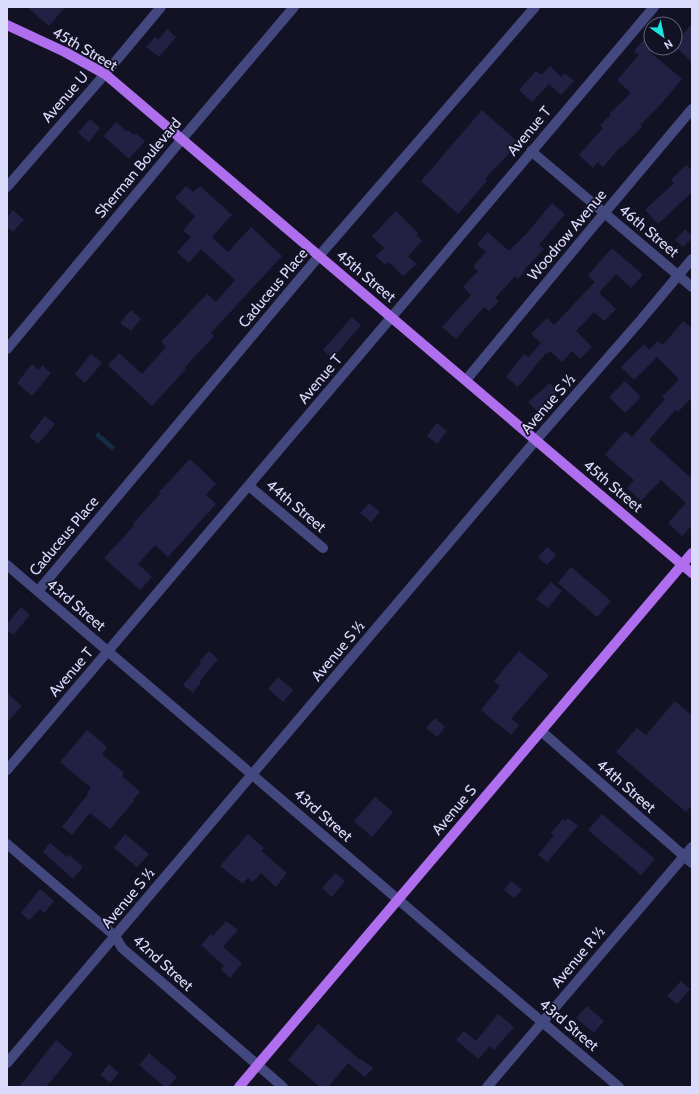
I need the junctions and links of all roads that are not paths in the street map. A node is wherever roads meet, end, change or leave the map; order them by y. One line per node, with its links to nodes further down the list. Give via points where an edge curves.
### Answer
1 (161, 7): 6 (street, Avenue U)
2 (294, 7): 8 (street, Sherman Boulevard)
3 (535, 7): 12 (street, Caduceus Place)
4 (654, 7): 9 (street, Avenue T)
5 (7, 25): 6 (main road, 45th Street)
6 (105, 74): 8 (main road, 45th Street); 10 (street, Avenue U)
7 (692, 110): 11 (street, Woodrow Avenue)
8 (182, 139): 12 (main road, 45th Street); 17 (street, Sherman Boulevard)
9 (531, 151): 11 (street, 46th Street); 16 (street, Avenue T)
10 (7, 188)
11 (604, 213): 14 (street, 46th Street); 18 (street, Woodrow Avenue)
12 (319, 256): 16 (main road, 45th Street); 26 (street, Caduceus Place)
13 (692, 259): 14 (street, Avenue S ½)
14 (678, 275): 15 (street, 46th Street); 19 (street, Avenue S ½)
15 (692, 287)
16 (391, 317): 18 (main road, 45th Street); 20 (street, Avenue T)
17 (7, 349)
18 (466, 380): 19 (main road, 45th Street)
19 (536, 440): 23 (main road, 45th Street); 30 (street, Avenue S ½)
20 (249, 486): 21 (street, 44th Street); 27 (street, Avenue T)
21 (323, 548)
22 (692, 553): 23 (main road, Avenue S)
23 (682, 564): 25 (main road, 45th Street); 28 (main road, Avenue S)
24 (7, 565): 26 (street, 43rd Street)
25 (692, 573)
26 (38, 592): 27 (street, 43rd Street)
27 (108, 652): 29 (street, Avenue T); 30 (street, 43rd Street)
28 (541, 731): 33 (street, 44th Street); 34 (main road, Avenue S)
29 (7, 770)
30 (253, 775): 34 (street, 43rd Street); 35 (street, Avenue S ½)
31 (7, 844): 35 (street, 42nd Street)
32 (692, 846): 33 (street, Avenue R ½)
33 (688, 860): 36 (street, Avenue R ½)
34 (398, 900): 36 (street, 43rd Street); 38 (main road, Avenue S)
35 (116, 936): 37 (street, Avenue S ½); 38 (street, 42nd Street, via 122,948)
36 (543, 1022): 41 (street, Avenue R ½); 42 (street, 43rd Street)
37 (7, 1064)
38 (258, 1065): 39 (main road, Avenue S); 40 (street, 42nd Street)
39 (239, 1087)
40 (283, 1087)
41 (487, 1087)
42 (619, 1087)

